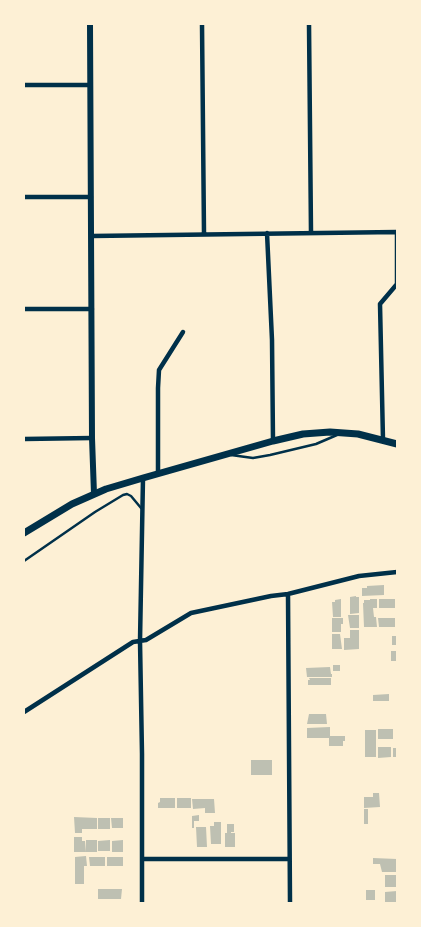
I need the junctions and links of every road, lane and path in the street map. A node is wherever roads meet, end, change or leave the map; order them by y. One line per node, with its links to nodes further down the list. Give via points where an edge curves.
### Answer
1 (90, 24): 5 (main road)
2 (202, 24): 10 (street)
3 (309, 24): 9 (street)
4 (24, 85): 5 (street)
5 (90, 85): 7 (main road)
6 (24, 197): 7 (street)
7 (91, 197): 12 (main road)
8 (397, 232): 9 (street); 19 (street, via 397,284 380,304)
9 (311, 233): 11 (street)
10 (204, 234): 11 (street); 12 (street)
11 (267, 234): 20 (street)
12 (92, 236): 14 (main road)
13 (24, 308): 14 (street)
14 (92, 309): 17 (main road)
15 (183, 332): 23 (street, via 159,370)
16 (343, 432): 19 (main road); 20 (main road); 22 (lane, via 316,444 253,458)
17 (92, 438): 18 (street); 25 (main road)
18 (24, 439)
19 (384, 440): 21 (main road)
20 (273, 441): 22 (main road)
21 (397, 444)
22 (224, 455): 23 (main road)
23 (158, 473): 24 (main road)
24 (142, 478): 25 (main road); 26 (street)
25 (94, 494): 27 (main road)
26 (142, 508): 28 (lane, via 132,496 123,495); 31 (street)
27 (24, 533)
28 (24, 561)
29 (397, 572): 30 (street, via 359,576)
30 (288, 594): 31 (street, via 191,613); 34 (street)
31 (140, 641): 32 (street, via 133,642); 33 (street)
32 (24, 712)
33 (142, 859): 34 (street); 35 (street)
34 (289, 859): 36 (street)
35 (142, 903)
36 (290, 903)

